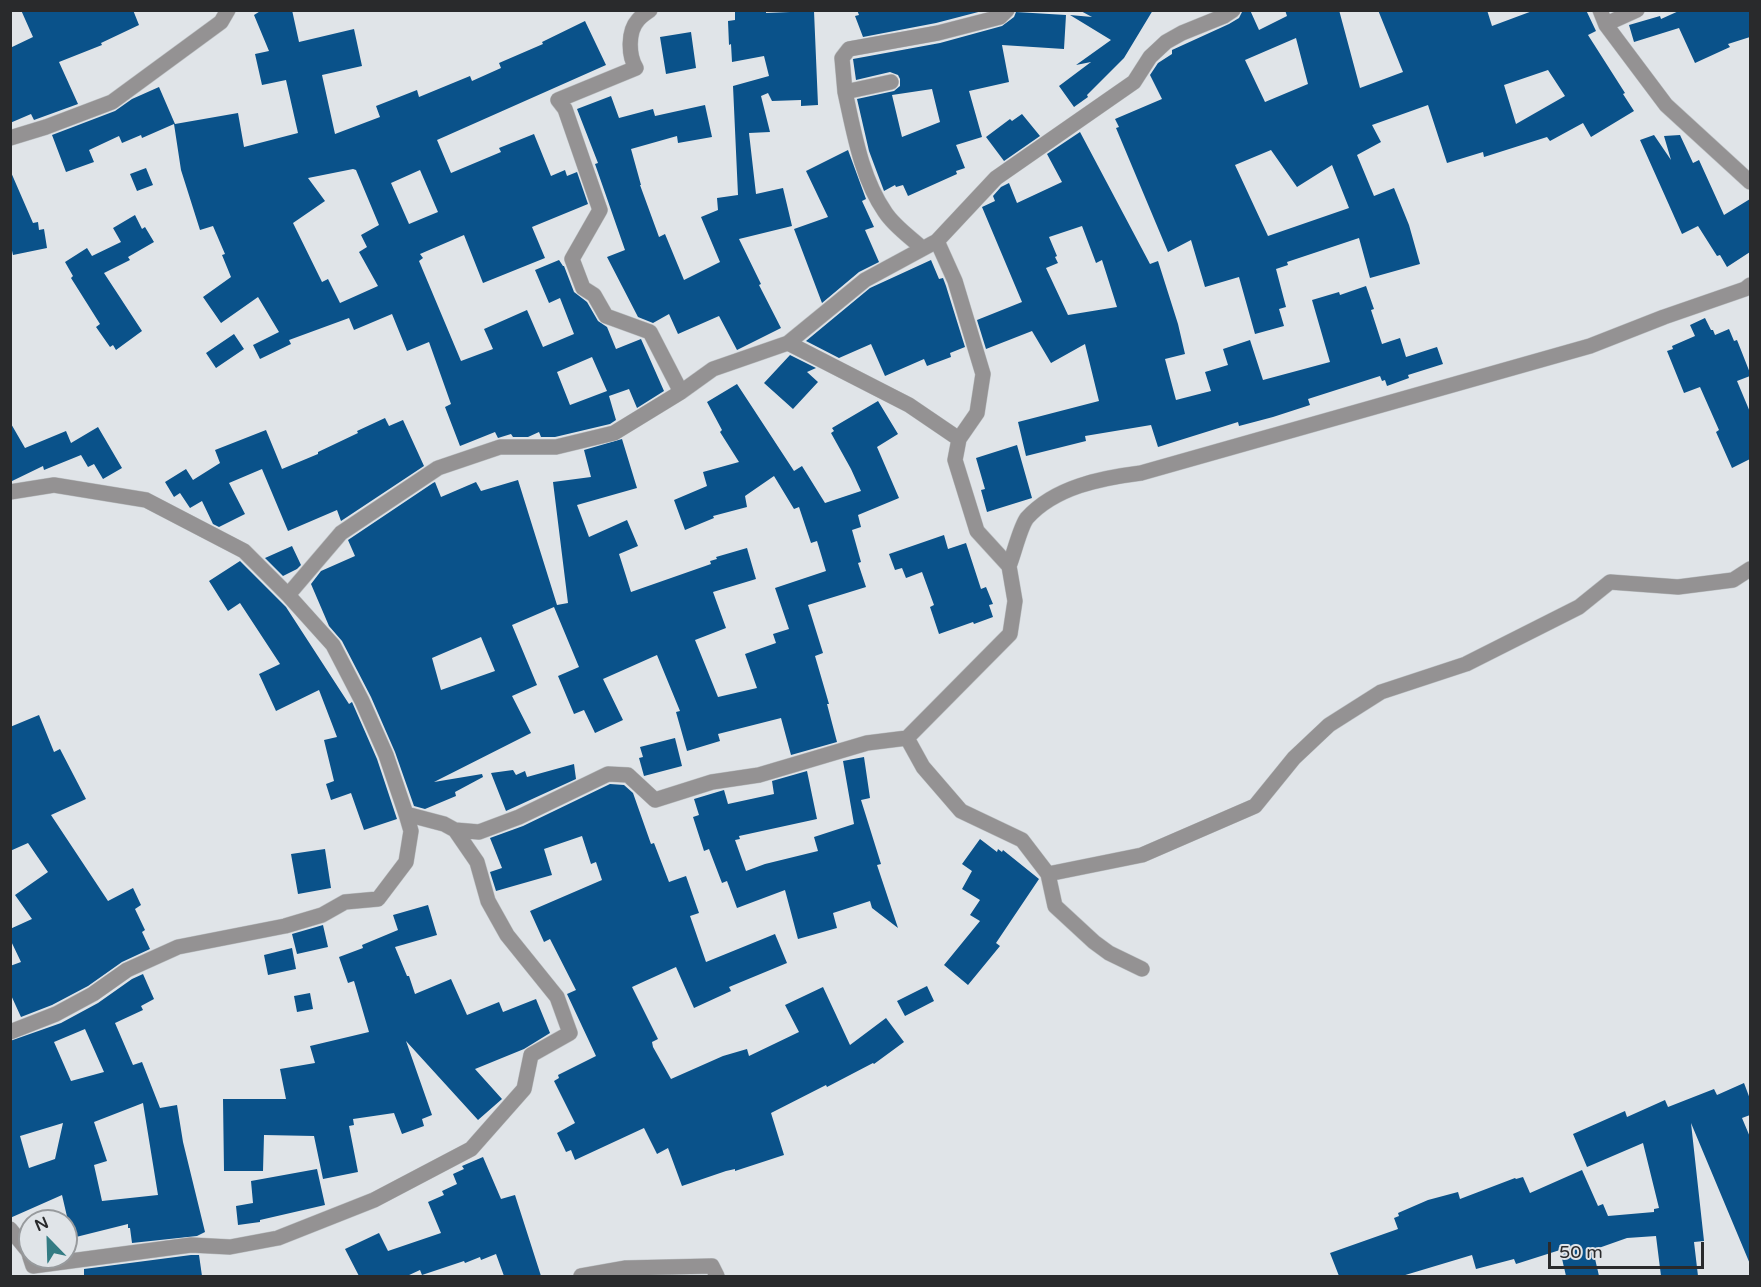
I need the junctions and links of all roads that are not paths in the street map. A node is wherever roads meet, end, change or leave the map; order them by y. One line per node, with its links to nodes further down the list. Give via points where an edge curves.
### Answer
1 (228, 10): 9 (street, via 222,22 112,102)
2 (650, 10): 15 (street, via 636,21 631,39 631,61 636,68 558,100 600,210 572,259 583,288 594,294 606,316 650,333)
3 (1007, 10): 8 (street, via 1000,17 938,33 849,49 842,58)
4 (1233, 10): 11 (street, via 1166,42 1150,57 1134,82 996,178)
5 (1637, 10): 6 (street)
6 (1603, 17): 10 (street, via 1666,105)
7 (891, 82): 8 (street)
8 (845, 92): 12 (street, via 869,182 885,213)
9 (10, 138)
10 (1750, 182)
11 (937, 241): 12 (street); 16 (street, via 955,281 983,374 977,414)
12 (922, 248): 14 (street, via 865,280)
13 (1750, 285): 18 (street, via 1590,346 1059,493 1026,520)
14 (788, 343): 15 (street, via 713,369); 16 (street, via 909,405)
15 (681, 392): 20 (street, via 614,433 556,447 500,447 438,468 341,533)
16 (959, 439): 18 (street, via 955,460 977,531)
17 (10, 492): 20 (street, via 54,485 147,500 244,550)
18 (1010, 566): 21 (street, via 1015,601 1010,634)
19 (1750, 570): 24 (street, via 1733,580 1678,587 1610,582 1579,607 1466,664 1382,692 1338,719 1294,758 1255,806 1142,855)
20 (288, 595): 22 (street, via 333,645 386,754)
21 (907, 738): 23 (street, via 867,743 655,800 628,775 608,774 479,832); 24 (street, via 923,767 962,811 1022,840)
22 (406, 814): 23 (street); 26 (street, via 411,831 406,862 378,899 345,902 322,915 285,926 178,947 128,970 56,1014)
23 (455, 830): 27 (street, via 477,862 488,901 507,935 557,997 570,1033 531,1055 524,1089 471,1149 374,1200 278,1238 230,1247 191,1245)
24 (1048, 874): 25 (street, via 1055,906 1109,953)
25 (1142, 969)
26 (10, 1032)
27 (78, 1260)
28 (691, 1272): 29 (street, via 626,1268); 30 (street, via 712,1266)
29 (581, 1276)
30 (717, 1276)

